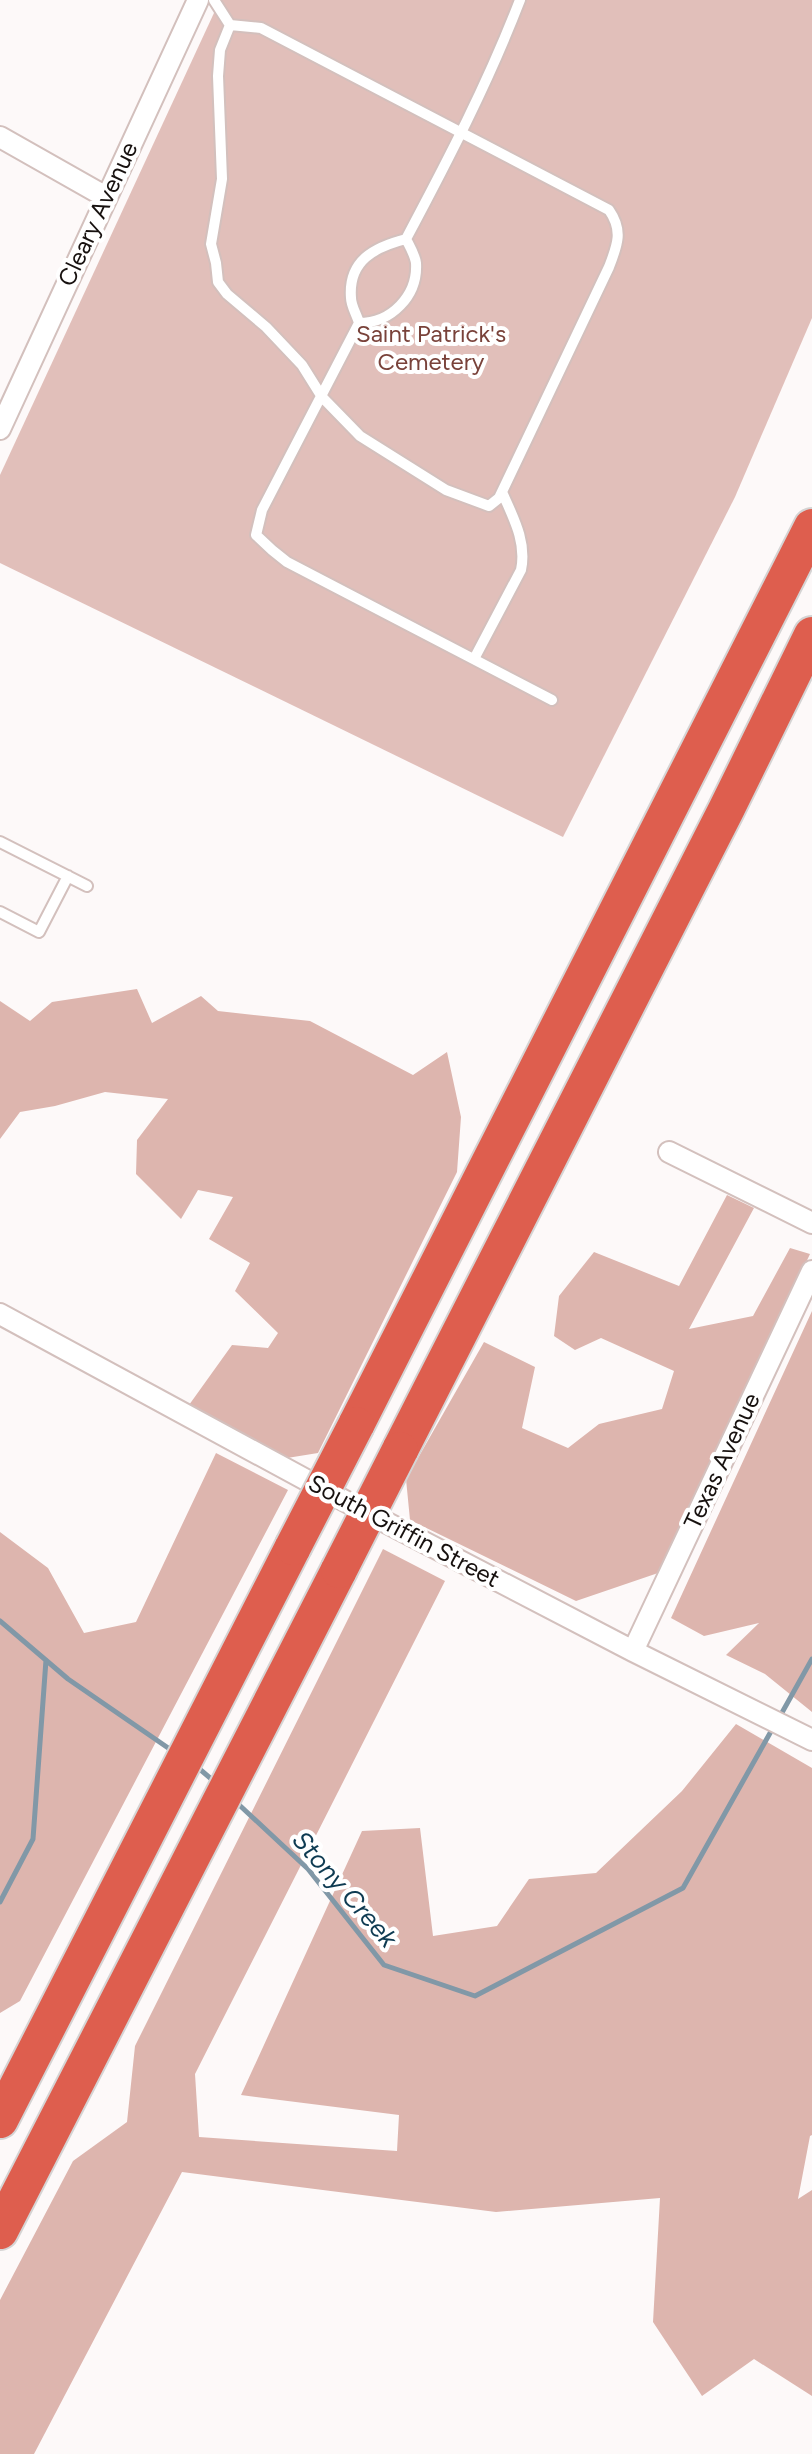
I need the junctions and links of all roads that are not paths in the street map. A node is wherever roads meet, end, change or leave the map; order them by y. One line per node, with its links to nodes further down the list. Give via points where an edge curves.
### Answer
1 (198, 0): 7 (street, Cleary Avenue)
2 (214, 0): 4 (lane)
3 (520, 0): 5 (lane)
4 (230, 25): 5 (lane, via 261,28); 10 (lane, via 220,50 222,179 211,244 218,282 302,365)
5 (462, 134): 8 (lane); 12 (lane, via 609,210 618,223 609,267)
6 (0, 137): 7 (street)
7 (106, 197): 11 (street, Cleary Avenue)
8 (406, 239): 9 (lane, via 360,261 350,299); 9 (lane, via 416,259 404,304 372,323)
9 (359, 323): 10 (lane)
10 (322, 397): 12 (lane, via 360,436 446,490 489,506); 15 (lane, via 262,510 256,535 287,562)
11 (0, 429)
12 (502, 492): 15 (lane, via 524,557)
13 (812, 527): 29 (highway, bridge)
14 (812, 635): 18 (highway)
15 (474, 659): 17 (lane)
16 (812, 666): 18 (highway)
17 (552, 700)
18 (726, 810): 30 (highway, bridge)
19 (0, 842): 20 (lane)
20 (68, 876): 21 (lane); 22 (lane, via 39,932)
21 (87, 886)
22 (0, 912)
23 (669, 1152): 24 (street)
24 (812, 1223)
25 (812, 1271): 27 (street, Texas Avenue)
26 (0, 1314): 27 (street, South Griffin Street)
27 (633, 1651): 28 (street, South Griffin Street)
28 (812, 1740)
29 (0, 2120)
30 (0, 2231)

